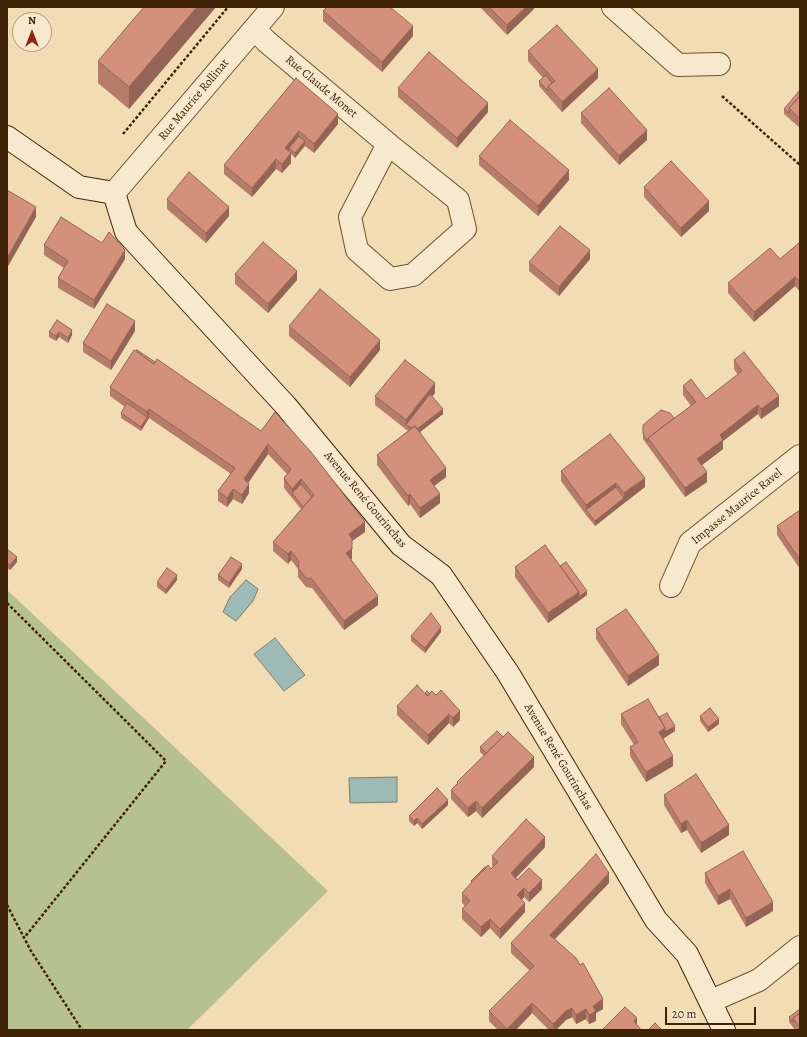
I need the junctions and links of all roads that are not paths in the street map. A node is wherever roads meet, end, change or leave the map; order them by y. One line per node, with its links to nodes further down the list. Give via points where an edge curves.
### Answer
1 (273, 7): 3 (street, Rue Maurice Rollinat)
2 (612, 7): 4 (street, via 678,66)
3 (255, 28): 6 (street, Rue Claude Monet, via 266,41); 7 (street, Rue Maurice Rollinat)
4 (719, 64)
5 (7, 137): 7 (street, via 79,187)
6 (388, 144): 6 (street, Rue Claude Monet, via 458,200 465,229 413,275 390,279 358,250 350,217)
7 (114, 193): 11 (street, Avenue René Gourinchas, via 126,232 286,406 401,545 441,575 508,673 656,920 687,954)
8 (800, 456): 9 (street, Impasse Maurice Ravel, via 690,543)
9 (671, 586)
10 (800, 947): 11 (street, via 759,980)
11 (711, 1001): 12 (street, Avenue René Gourinchas)
12 (724, 1030)

